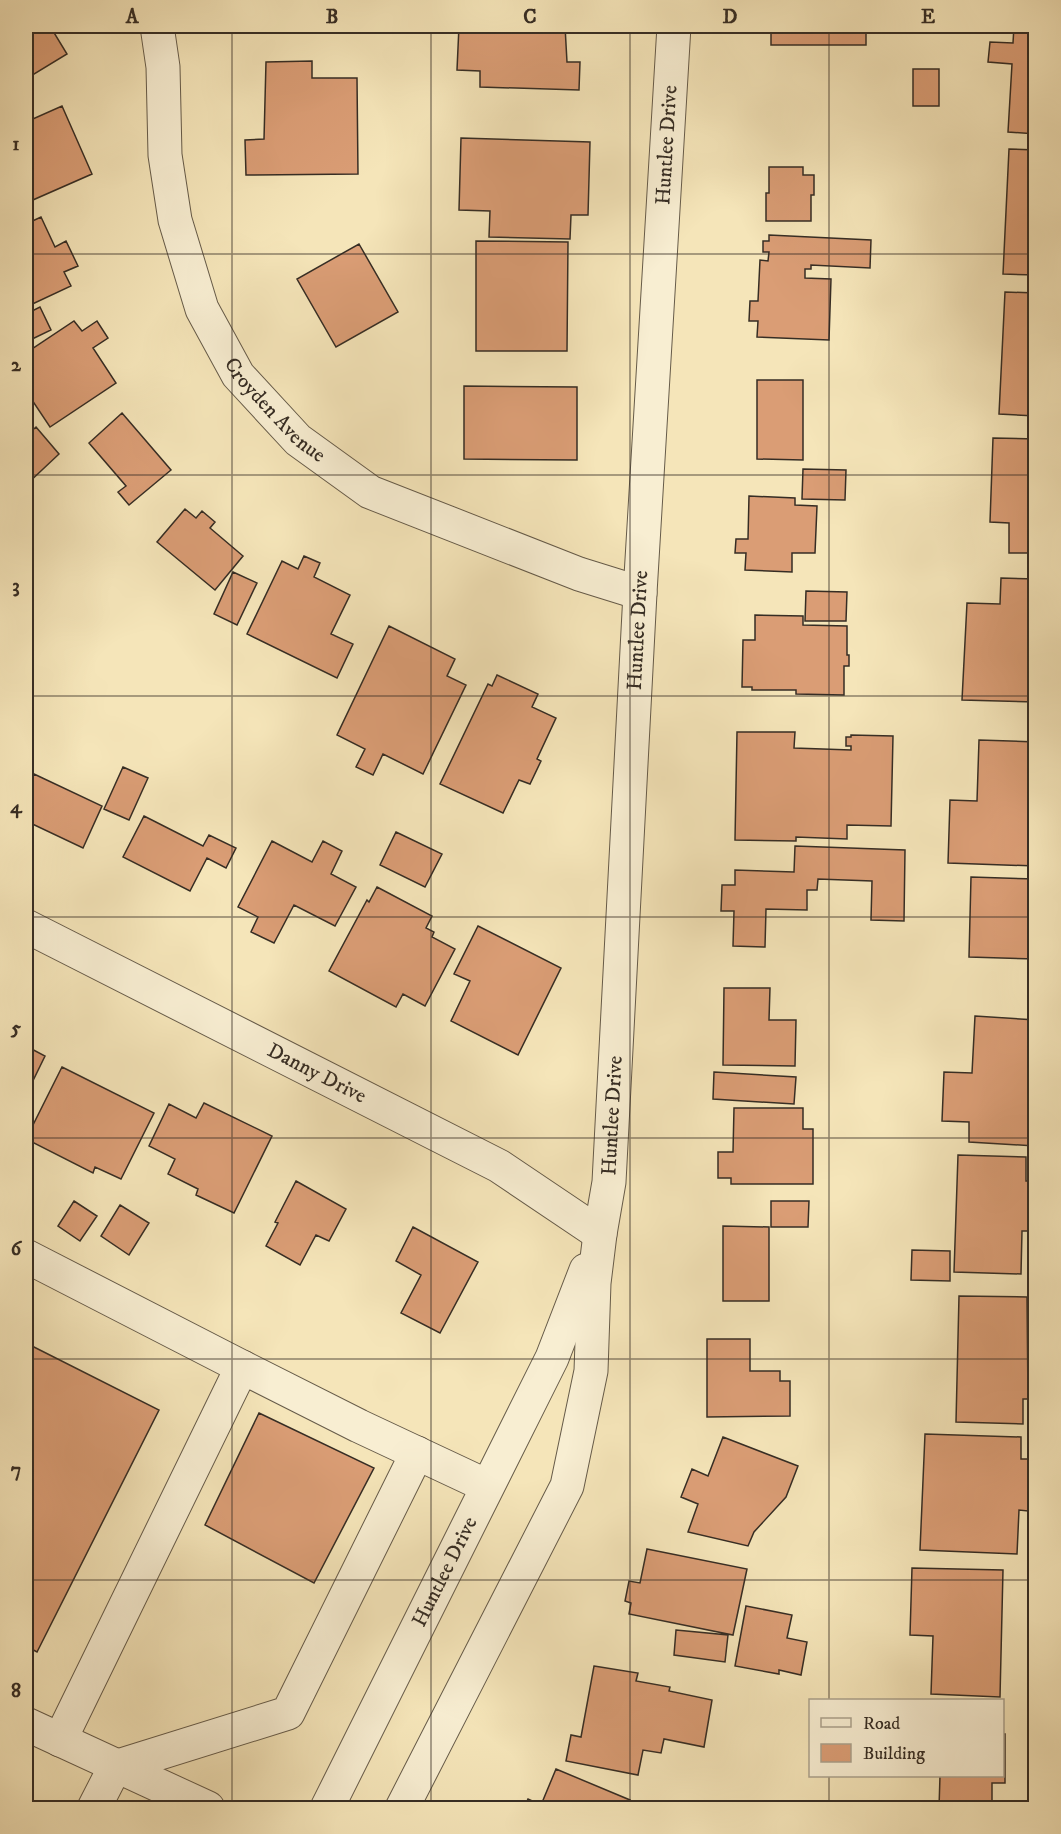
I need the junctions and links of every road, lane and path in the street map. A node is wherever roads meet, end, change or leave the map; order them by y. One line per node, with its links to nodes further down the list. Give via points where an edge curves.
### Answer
1 (157, 26): 3 (street, Croyden Avenue, via 163,67 165,155 175,220 202,309 238,375 298,440 370,492 579,574)
2 (674, 26): 3 (street, Huntlee Drive)
3 (640, 593): 5 (street, Huntlee Drive, via 609,1182)
4 (26, 926): 5 (street, Danny Drive, via 500,1166)
5 (600, 1234): 9 (street, Huntlee Drive, via 552,1358); 16 (street, Huntlee Drive, via 591,1371 567,1486)
6 (26, 1257): 7 (street)
7 (242, 1367): 8 (street); 11 (street)
8 (417, 1453): 9 (street); 12 (street, via 288,1713)
9 (487, 1486): 15 (street, Huntlee Drive)
10 (26, 1724): 11 (street)
11 (60, 1740): 12 (street)
12 (115, 1767): 13 (street); 14 (street)
13 (94, 1809)
14 (207, 1809)
15 (327, 1809)
16 (402, 1809)

